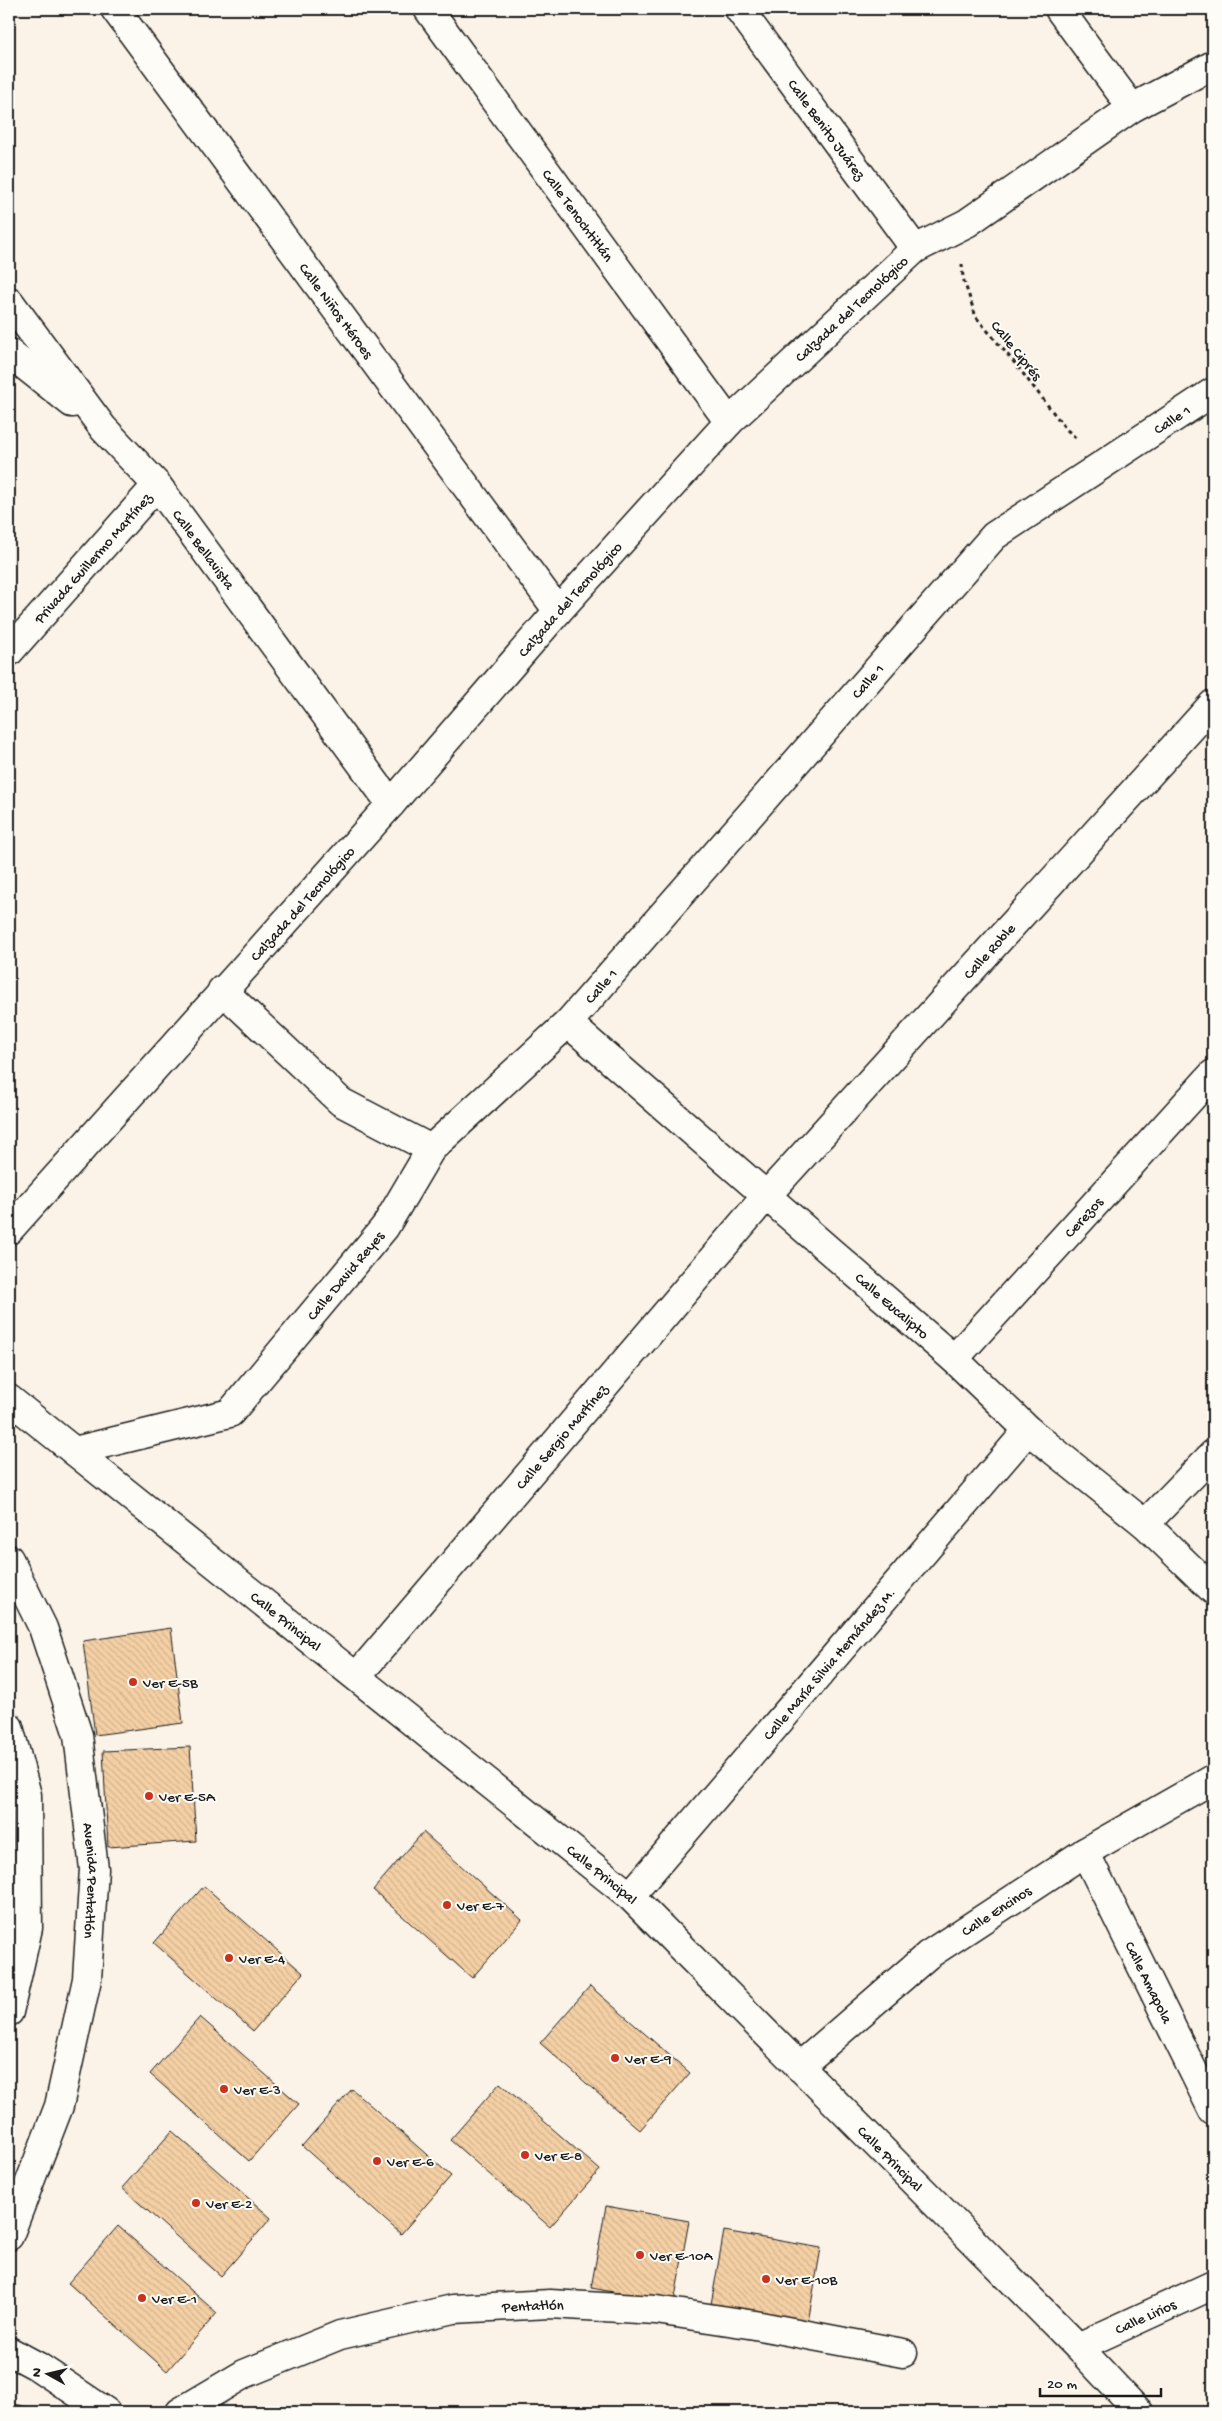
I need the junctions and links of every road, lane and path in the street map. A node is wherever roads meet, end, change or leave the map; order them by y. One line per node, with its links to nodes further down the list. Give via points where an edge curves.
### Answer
1 (115, 9): 16 (street, Calle Niños Héroes)
2 (428, 9): 12 (street, Calle Tenochtitlán)
3 (739, 9): 8 (street, Calle Benito Juárez)
4 (1059, 9): 6 (street)
5 (1213, 65): 6 (street, Calzada del Tecnológico)
6 (1132, 108): 7 (street, Calzada del Tecnológico)
7 (967, 223): 8 (street, Calzada del Tecnológico); 14 (path, Calle Ciprés, via 962,256 963,278 976,317 1066,429 1087,447)
8 (915, 249): 12 (street, Calzada del Tecnológico)
9 (9, 301): 13 (street, Calle Bellavista)
10 (9, 353): 13 (street)
11 (1213, 392): 14 (street, Calle 1)
12 (729, 422): 16 (street, Calzada del Tecnológico)
13 (102, 428): 15 (street, Calle Bellavista)
14 (1113, 458): 21 (street, Calle 1, via 994,536)
15 (157, 484): 17 (street, Privada Guillermo Martínez); 19 (street, Calle Bellavista)
16 (558, 611): 19 (street, Calzada del Tecnológico)
17 (9, 652)
18 (1213, 704): 24 (street, Calle Roble)
19 (391, 804): 20 (street, Calzada del Tecnológico)
20 (222, 990): 23 (street, via 340,1102); 25 (street, Calzada del Tecnológico)
21 (568, 1023): 23 (street, Calle David Reyes); 24 (street, Calle Eucalipto)
22 (1213, 1074): 26 (street, Cerezos)
23 (431, 1149): 29 (street, Calle David Reyes, via 384,1227 230,1413)
24 (766, 1196): 26 (street, Calle Eucalipto); 34 (street, Calle Sergio Martínez)
25 (9, 1230)
26 (954, 1359): 28 (street, Calle Eucalipto)
27 (9, 1398): 29 (street, Calle Principal)
28 (1028, 1430): 31 (street, Calle Eucalipto); 38 (street, Calle María Silvia Hernández M.)
29 (74, 1451): 34 (street, Calle Principal)
30 (1213, 1454): 31 (street)
31 (1145, 1524): 33 (street, Calle Eucalipto)
32 (9, 1559): 42 (street, Avenida Pentatlón, via 44,1628 78,1735 94,1869 88,1979 60,2106)
33 (1213, 1590)
34 (357, 1676): 38 (street, Calle Principal)
35 (9, 1727): 39 (street, via 27,1796 28,1928)
36 (1213, 1779): 37 (street, Calle Encinos)
37 (1085, 1852): 40 (street, Calle Encinos, via 928,1955); 41 (street, Calle Amapola)
38 (630, 1896): 40 (street, Calle Principal)
39 (9, 2012)
40 (799, 2067): 44 (street, Calle Principal)
41 (1213, 2111)
42 (9, 2236)
43 (1213, 2285): 44 (street, Calle Lirios)
44 (1078, 2346): 49 (street, Calle Principal)
45 (9, 2351): 47 (street)
46 (903, 2353): 48 (street, Pentatlón, via 656,2310 550,2304 453,2309 340,2335 244,2374)
47 (106, 2412)
48 (180, 2412)
49 (1139, 2412)

